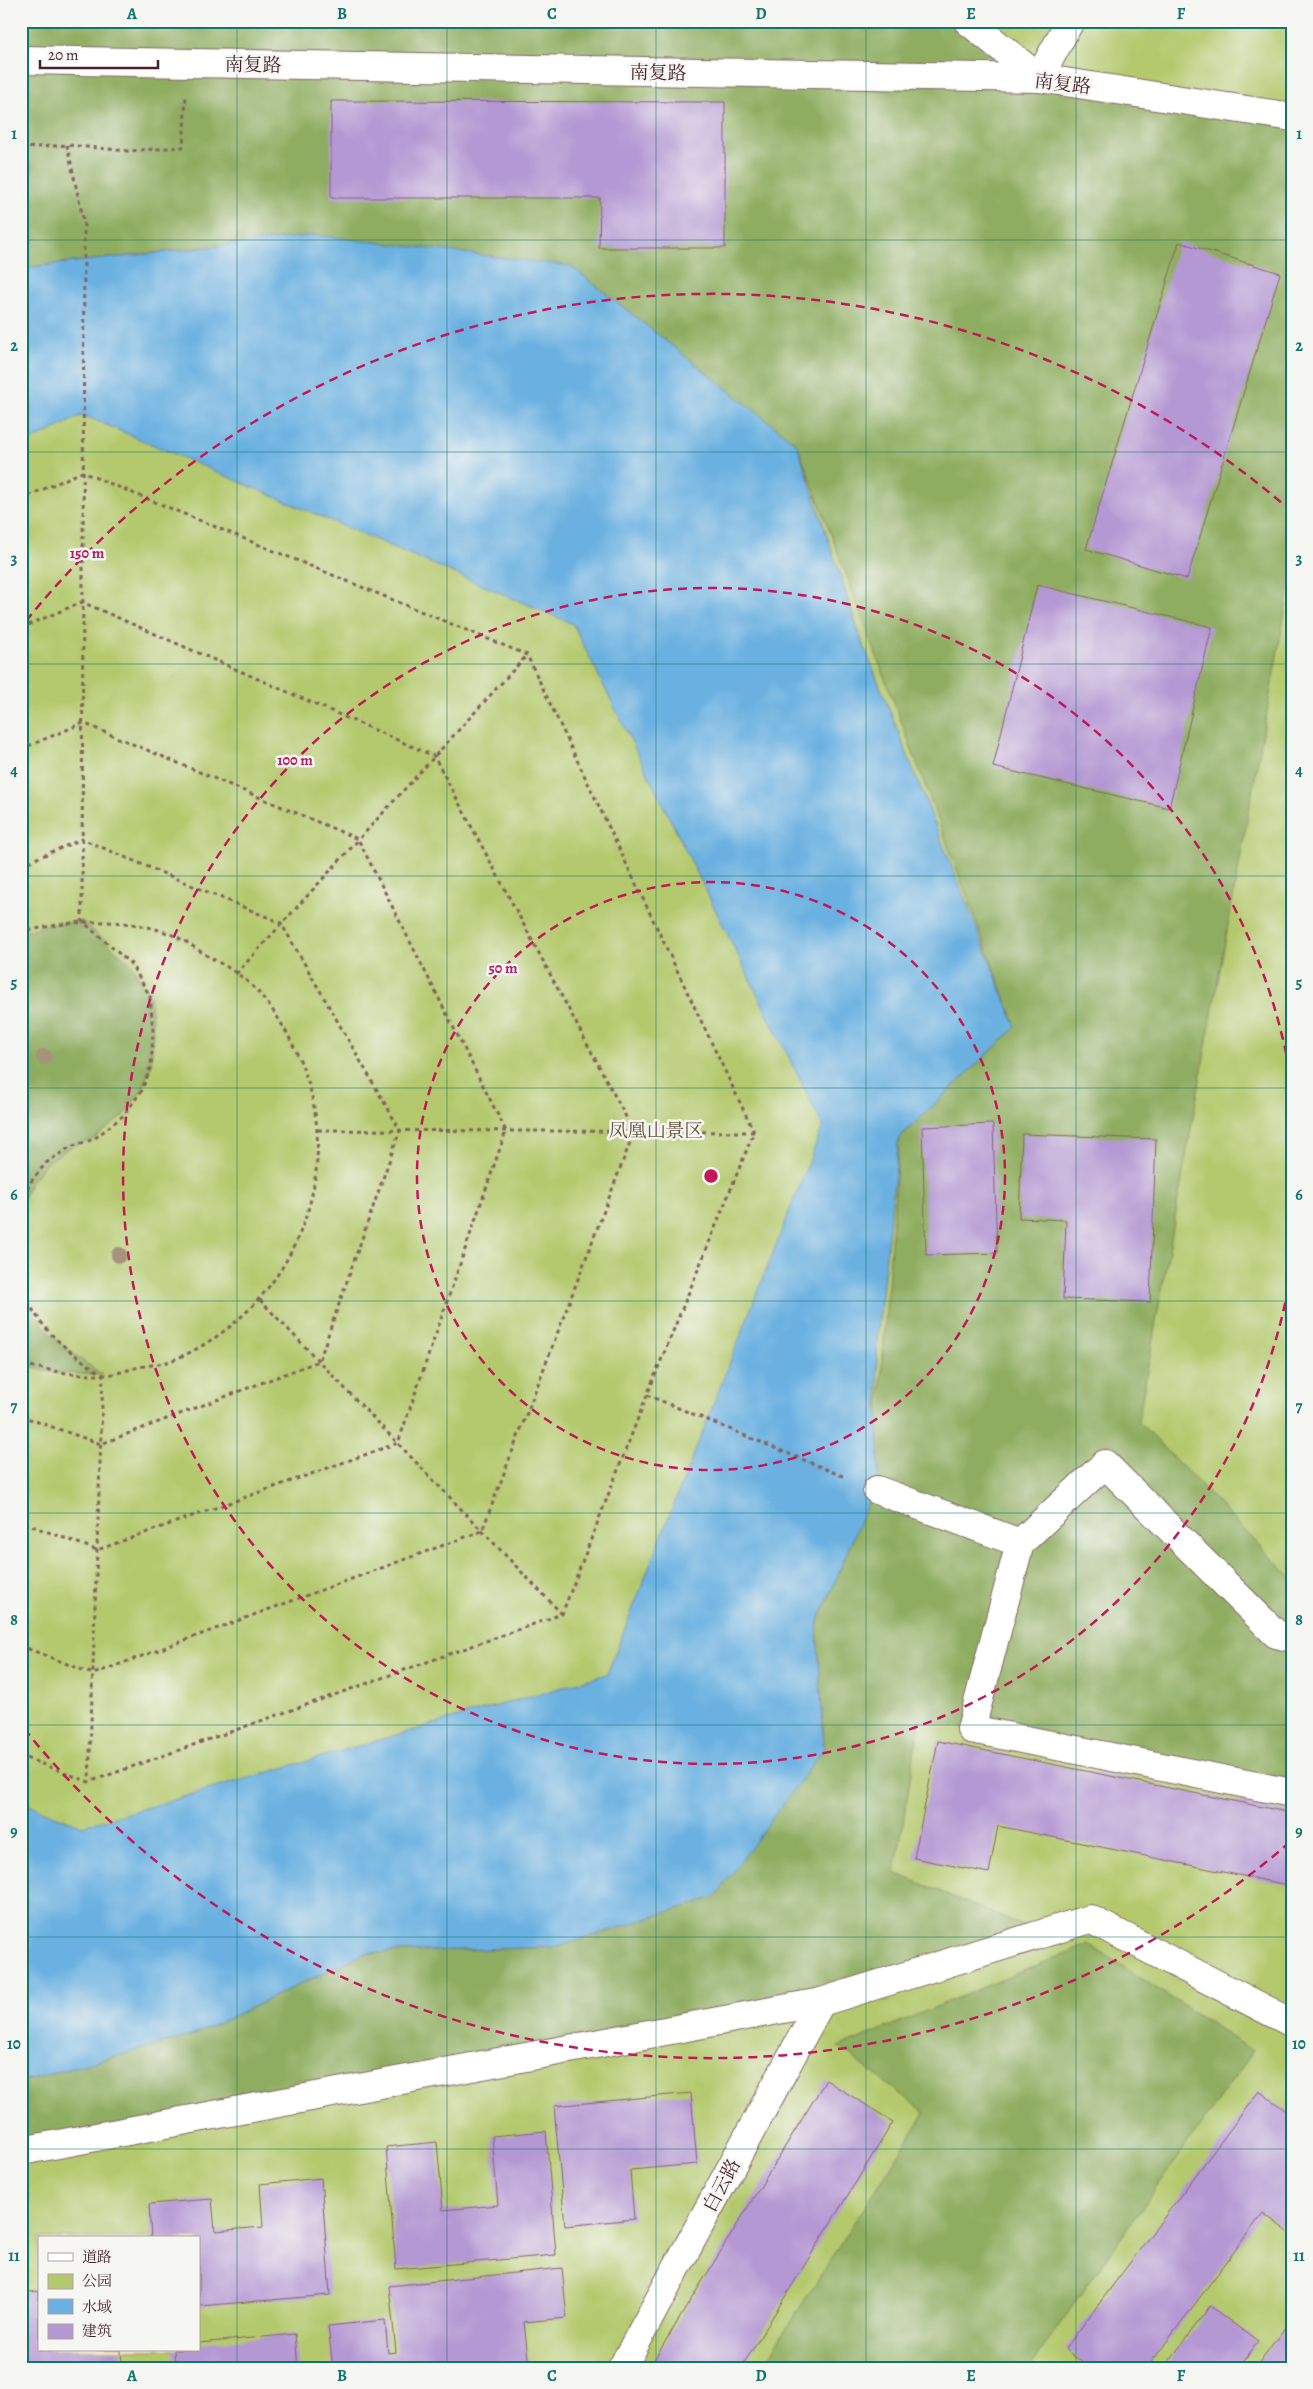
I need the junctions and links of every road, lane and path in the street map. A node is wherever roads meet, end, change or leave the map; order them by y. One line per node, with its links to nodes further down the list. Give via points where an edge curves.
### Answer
1 (968, 21): 5 (street)
2 (1070, 21): 5 (street)
3 (21, 60): 4 (street, 南复路)
4 (188, 63): 5 (street, 南复路); 7 (path, via 183,147 128,151)
5 (1039, 78): 6 (street, 南复路)
6 (1292, 117)
7 (68, 145): 8 (path); 9 (path, via 84,223)
8 (21, 148)
9 (82, 472): 10 (path); 11 (path); 13 (path)
10 (21, 499)
11 (82, 602): 12 (path); 14 (path); 16 (path)
12 (21, 628)
13 (527, 655): 16 (path); 28 (path)
14 (83, 723): 15 (path); 17 (path); 18 (path)
15 (21, 749)
16 (434, 756): 17 (path); 27 (path)
17 (358, 839): 21 (path); 26 (path)
18 (82, 840): 19 (path); 20 (path); 21 (path)
19 (21, 865)
20 (82, 921): 22 (path, via 46,925); 23 (path, via 134,924 176,936); 29 (path, via 131,964 150,996 151,1066 142,1090 124,1115 94,1139 70,1147 46,1163 30,1183)
21 (281, 923): 23 (path); 25 (path)
22 (21, 933)
23 (236, 974): 24 (path, via 272,1010 296,1048 310,1088)
24 (318, 1130): 25 (path); 31 (path, via 315,1187 298,1240)
25 (400, 1130): 26 (path); 32 (path)
26 (506, 1131): 27 (path); 37 (path)
27 (634, 1132): 28 (path); 41 (path)
28 (754, 1132): 35 (path)
29 (21, 1204)
30 (21, 1287): 34 (path, via 42,1326 70,1352)
31 (260, 1300): 32 (path); 34 (path, via 220,1335 172,1360)
32 (319, 1361): 37 (path); 38 (path)
33 (21, 1364): 34 (path, via 57,1373)
34 (103, 1375): 38 (path)
35 (648, 1395): 39 (path); 44 (path)
36 (21, 1416): 38 (path)
37 (398, 1443): 41 (path); 43 (path)
38 (101, 1444): 43 (path)
39 (877, 1490): 42 (street)
40 (21, 1522): 43 (path)
41 (482, 1531): 44 (path); 47 (path)
42 (1020, 1543): 45 (street, via 1106,1464 1276,1634); 50 (street, via 971,1729)
43 (97, 1550): 47 (path)
44 (562, 1614): 49 (path)
45 (1292, 1638)
46 (21, 1646): 47 (path)
47 (93, 1674): 49 (path)
48 (21, 1756): 49 (path)
49 (89, 1782)
50 (1292, 1792)
51 (821, 2002): 52 (street, via 1090,1919); 53 (street); 54 (street, 白云路)
52 (1292, 2023)
53 (21, 2151)
54 (622, 2368)

